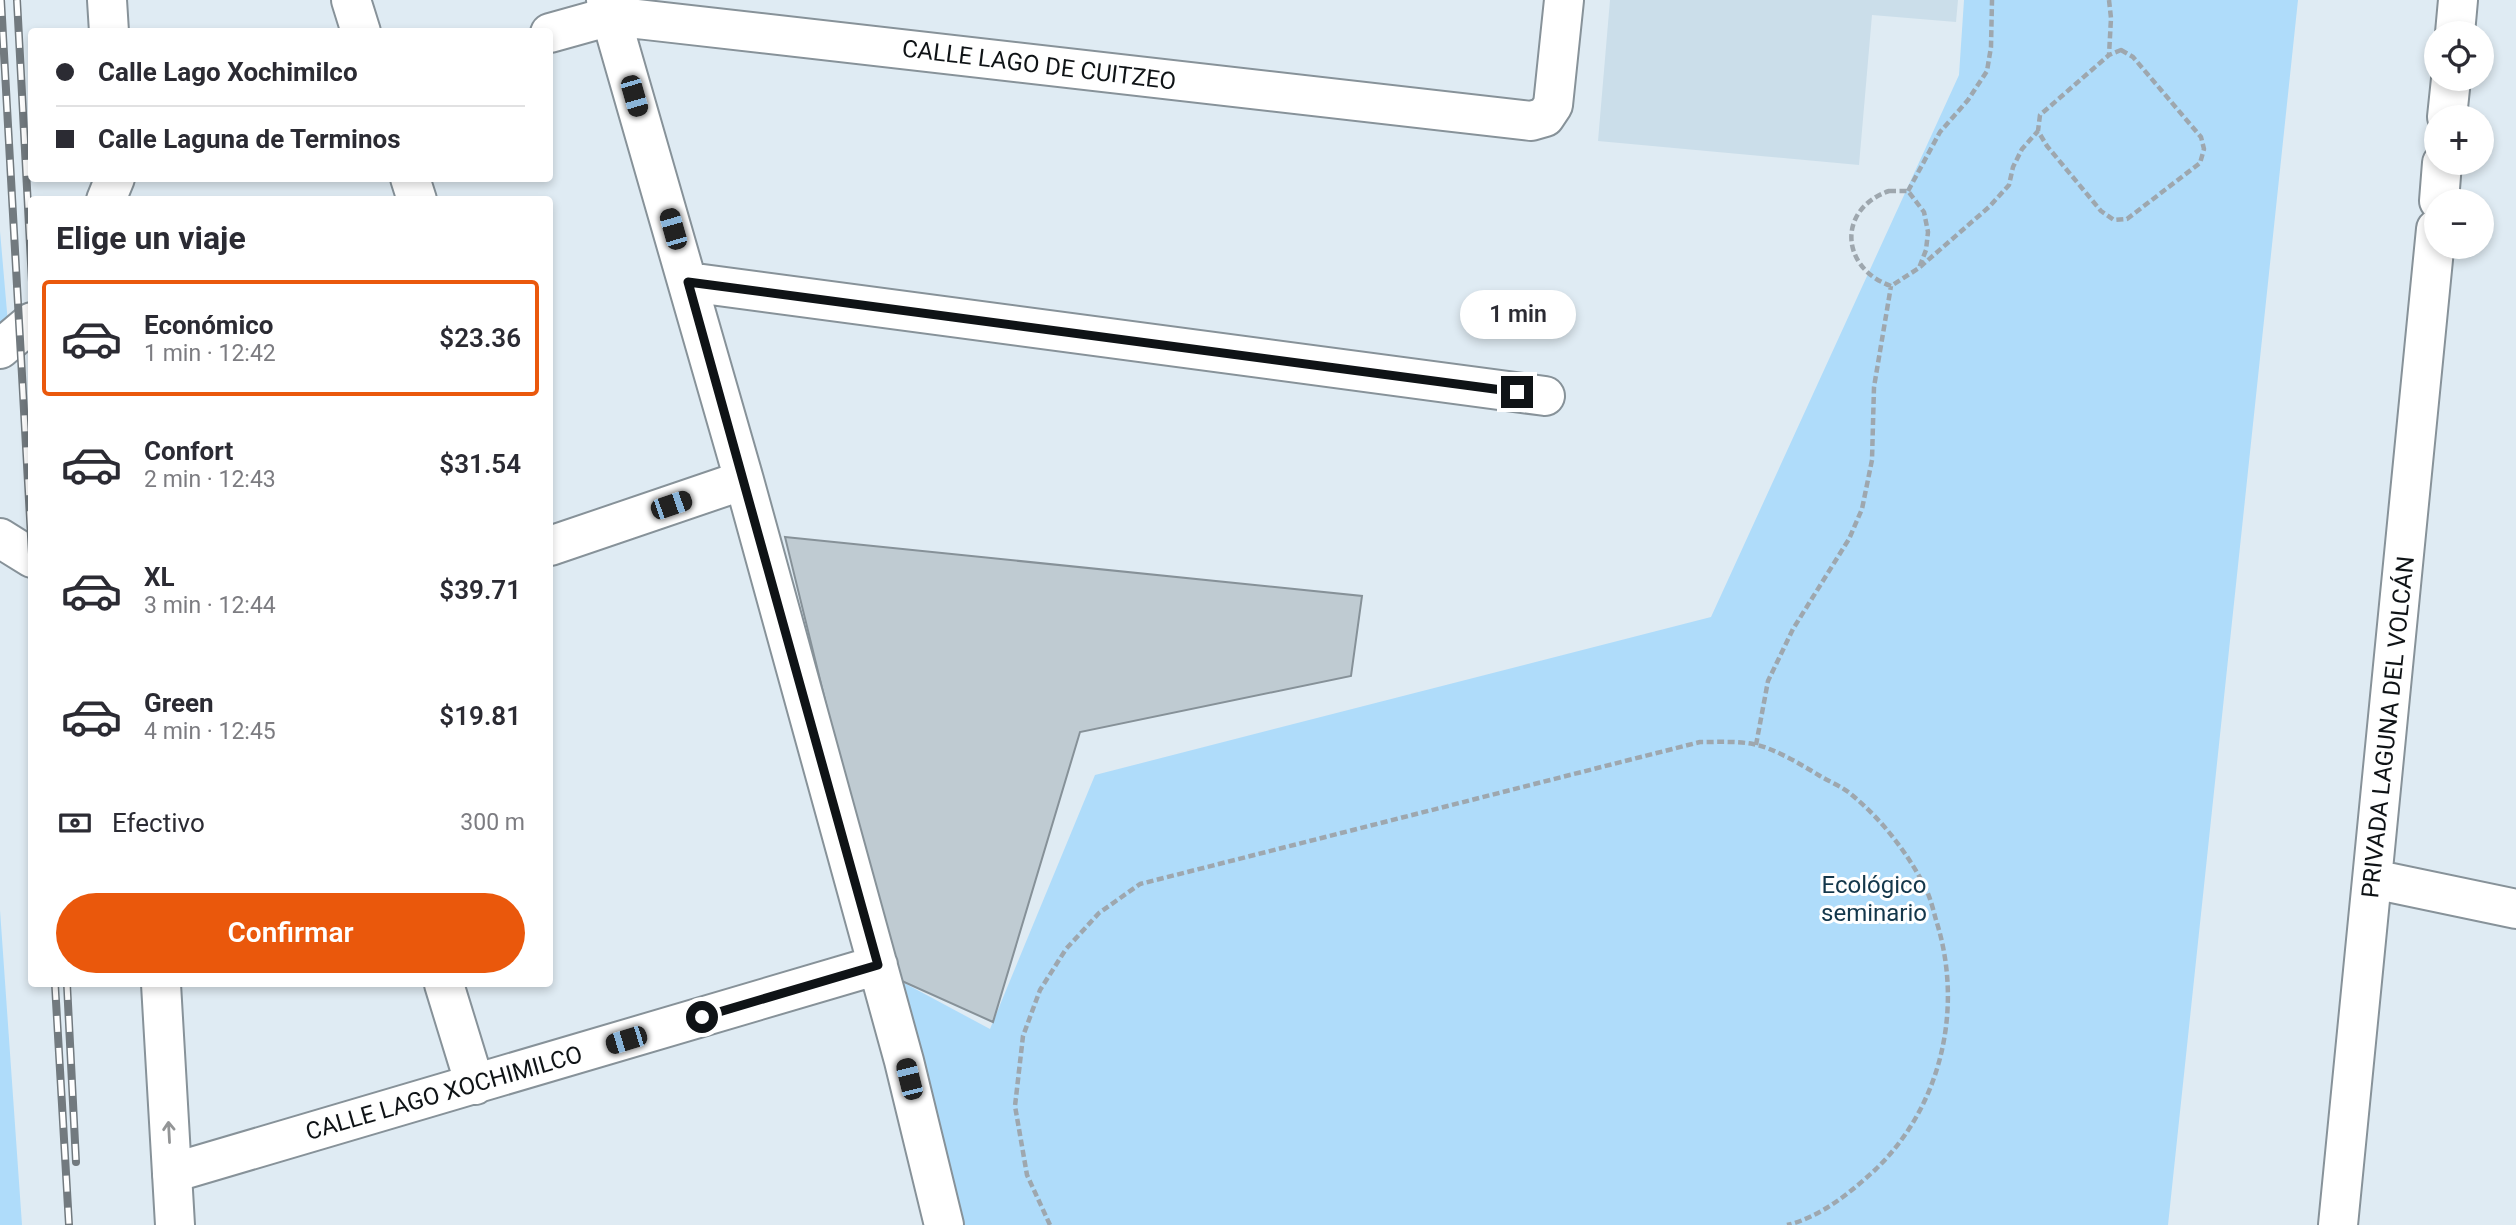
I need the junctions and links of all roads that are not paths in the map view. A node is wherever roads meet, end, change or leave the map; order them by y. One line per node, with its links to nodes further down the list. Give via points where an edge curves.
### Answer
1 (107, 0): 7 (street)
2 (351, 0): 8 (street)
3 (1564, 0): 5 (street, CALLE LAGO DE CUITZEO, via 1553,105 1545,117 1531,121)
4 (2458, 0): 6 (street)
5 (609, 8): 9 (street, CALLE LAGO DE CUITZEO); 11 (street)
6 (2456, 21)
7 (109, 28)
8 (360, 28)
9 (553, 32)
10 (2433, 259): 19 (street, PRIVADA LAGUNA DEL VOLCÁN)
11 (688, 282): 14 (street); 15 (street)
12 (28, 325): 13 (street)
13 (0, 349)
14 (1545, 396)
15 (744, 480): 17 (street); 21 (street)
16 (0, 538): 18 (street)
17 (553, 546)
18 (28, 556)
19 (2373, 878): 20 (street); 28 (street, PRIVADA LAGUNA DEL VOLCÁN)
20 (2516, 909)
21 (878, 965): 24 (street, CALLE LAGO XOCHIMILCO); 27 (street)
22 (161, 987): 25 (street, one-way to 22)
23 (445, 987): 24 (street)
24 (475, 1085): 25 (street, CALLE LAGO XOCHIMILCO)
25 (172, 1173): 26 (street)
26 (175, 1225)
27 (943, 1225)
28 (2338, 1225)

